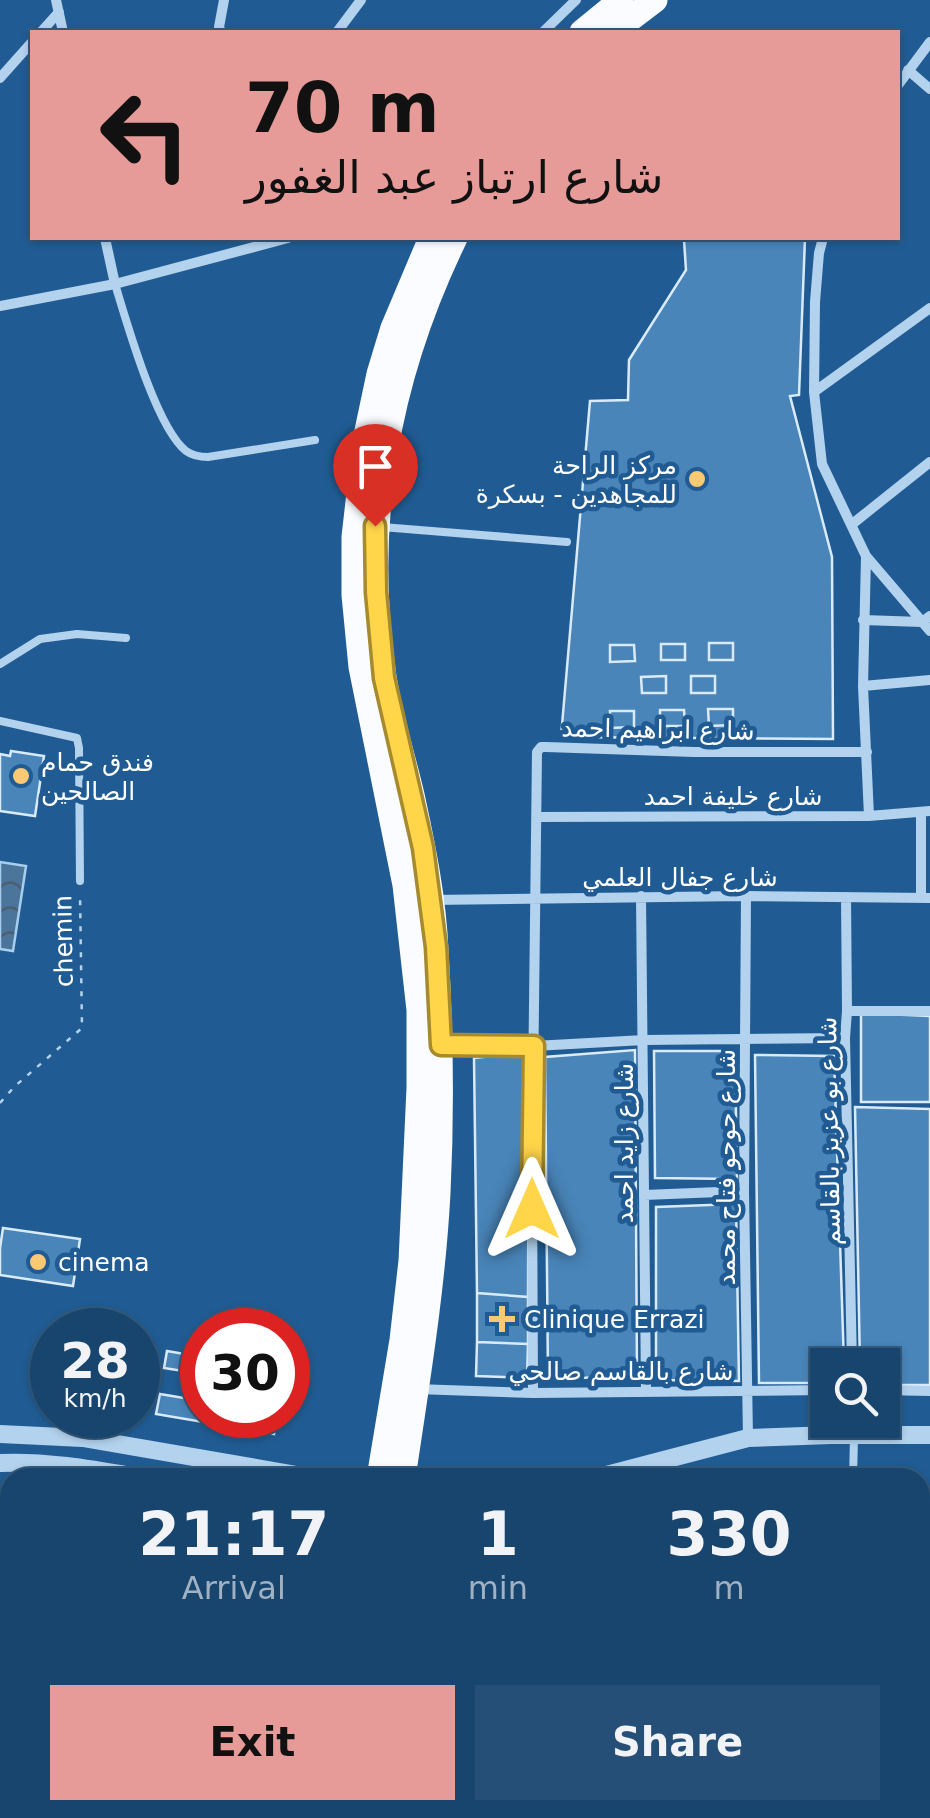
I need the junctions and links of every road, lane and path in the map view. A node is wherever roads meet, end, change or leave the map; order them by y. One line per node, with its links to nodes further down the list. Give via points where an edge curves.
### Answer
1 (224, 0): 8 (street)
2 (361, 0): 9 (street)
3 (576, 0): 10 (street)
4 (621, 0): 11 (main road)
5 (655, 0): 12 (main road)
6 (57, 6): 7 (street)
7 (42, 30)
8 (220, 30)
9 (338, 30)
10 (546, 30)
11 (584, 30)
12 (617, 30)
13 (930, 42): 15 (street)
14 (30, 44): 16 (street)
15 (908, 70): 17 (street); 18 (street)
16 (0, 78)
17 (900, 81)
18 (930, 89)
19 (105, 240): 24 (street)
20 (280, 240): 24 (street)
21 (431, 240): 79 (main road, via 379,374 354,537 359,652 405,884 419,1010 411,1261)
22 (454, 240): 31 (main road, via 409,345)
23 (822, 240): 27 (street)
24 (115, 284): 25 (street); 28 (lane, via 165,424 184,449 208,458)
25 (0, 306)
26 (930, 308): 27 (street)
27 (814, 392): 30 (street, via 822,464)
28 (315, 440)
29 (930, 462): 30 (street)
30 (852, 525): 33 (street)
31 (375, 526): 32 (lane); 51 (main road, via 384,678)
32 (567, 542)
33 (866, 556): 34 (street); 35 (street)
34 (863, 620): 35 (street); 39 (street)
35 (927, 623)
36 (126, 638): 37 (lane, via 40,639)
37 (0, 664)
38 (930, 680): 39 (street)
39 (863, 686): 41 (street)
40 (0, 721): 45 (lane, via 77,738)
41 (867, 752): 43 (street); 44 (street, شارع ابراهيم احمد, via 541,747)
42 (925, 812): 43 (street, شارع خليفة احمد); 50 (street)
43 (869, 816): 44 (street, شارع خليفة احمد)
44 (537, 817): 49 (street, شارع ابراهيم احمد)
45 (80, 881): 59 (path, chemin, via 82,1028)
46 (641, 896): 47 (street, شارع جفال العلمي); 49 (street, شارع جفال العلمي); 55 (street, شارع زايد احمد)
47 (746, 896): 48 (street, شارع جفال العلمي); 56 (street, شارع حوحو فتاح محمد)
48 (846, 897): 50 (street, شارع جفال العلمي); 52 (street, شارع بو عزيز بالقاسم)
49 (536, 898): 51 (street, شارع جفال العلمي); 58 (street, شارع ابراهيم احمد)
50 (925, 898)
51 (430, 900): 57 (main road)
52 (848, 1011): 53 (street); 54 (street, شارع بو عزيز بالقاسم)
53 (930, 1012)
54 (845, 1038): 56 (street); 62 (street, شارع بو عزيز بالقاسم)
55 (644, 1040): 56 (street); 58 (street); 61 (street, شارع زايد احمد)
56 (746, 1040): 60 (street, شارع حوحو فتاح محمد)
57 (441, 1045): 58 (street); 63 (main road, via 438,1194)
58 (534, 1046): 69 (street, شارع ابراهيم احمد)
59 (0, 1103)
60 (744, 1191): 61 (street); 65 (street, شارع حوحو فتاح محمد)
61 (644, 1195): 64 (street, شارع زايد احمد)
62 (852, 1348)
63 (416, 1388): 69 (street, شارع بالقاسم صالحي); 80 (main road)
64 (646, 1390): 65 (street, شارع بالقاسم صالحي); 69 (street, شارع بالقاسم صالحي)
65 (747, 1390): 66 (street, شارع بالقاسم صالحي); 74 (street, شارع حوحو فتاح محمد)
66 (810, 1390)
67 (900, 1391): 68 (street)
68 (930, 1392)
69 (534, 1393)
70 (0, 1434): 78 (street, via 83,1438)
71 (900, 1435): 72 (street)
72 (930, 1435)
73 (810, 1436): 74 (street)
74 (748, 1438): 81 (street)
75 (854, 1438): 82 (lane)
76 (0, 1463): 77 (street)
77 (85, 1468)
78 (256, 1468)
79 (381, 1468)
80 (404, 1468)
81 (633, 1468)
82 (853, 1468)

